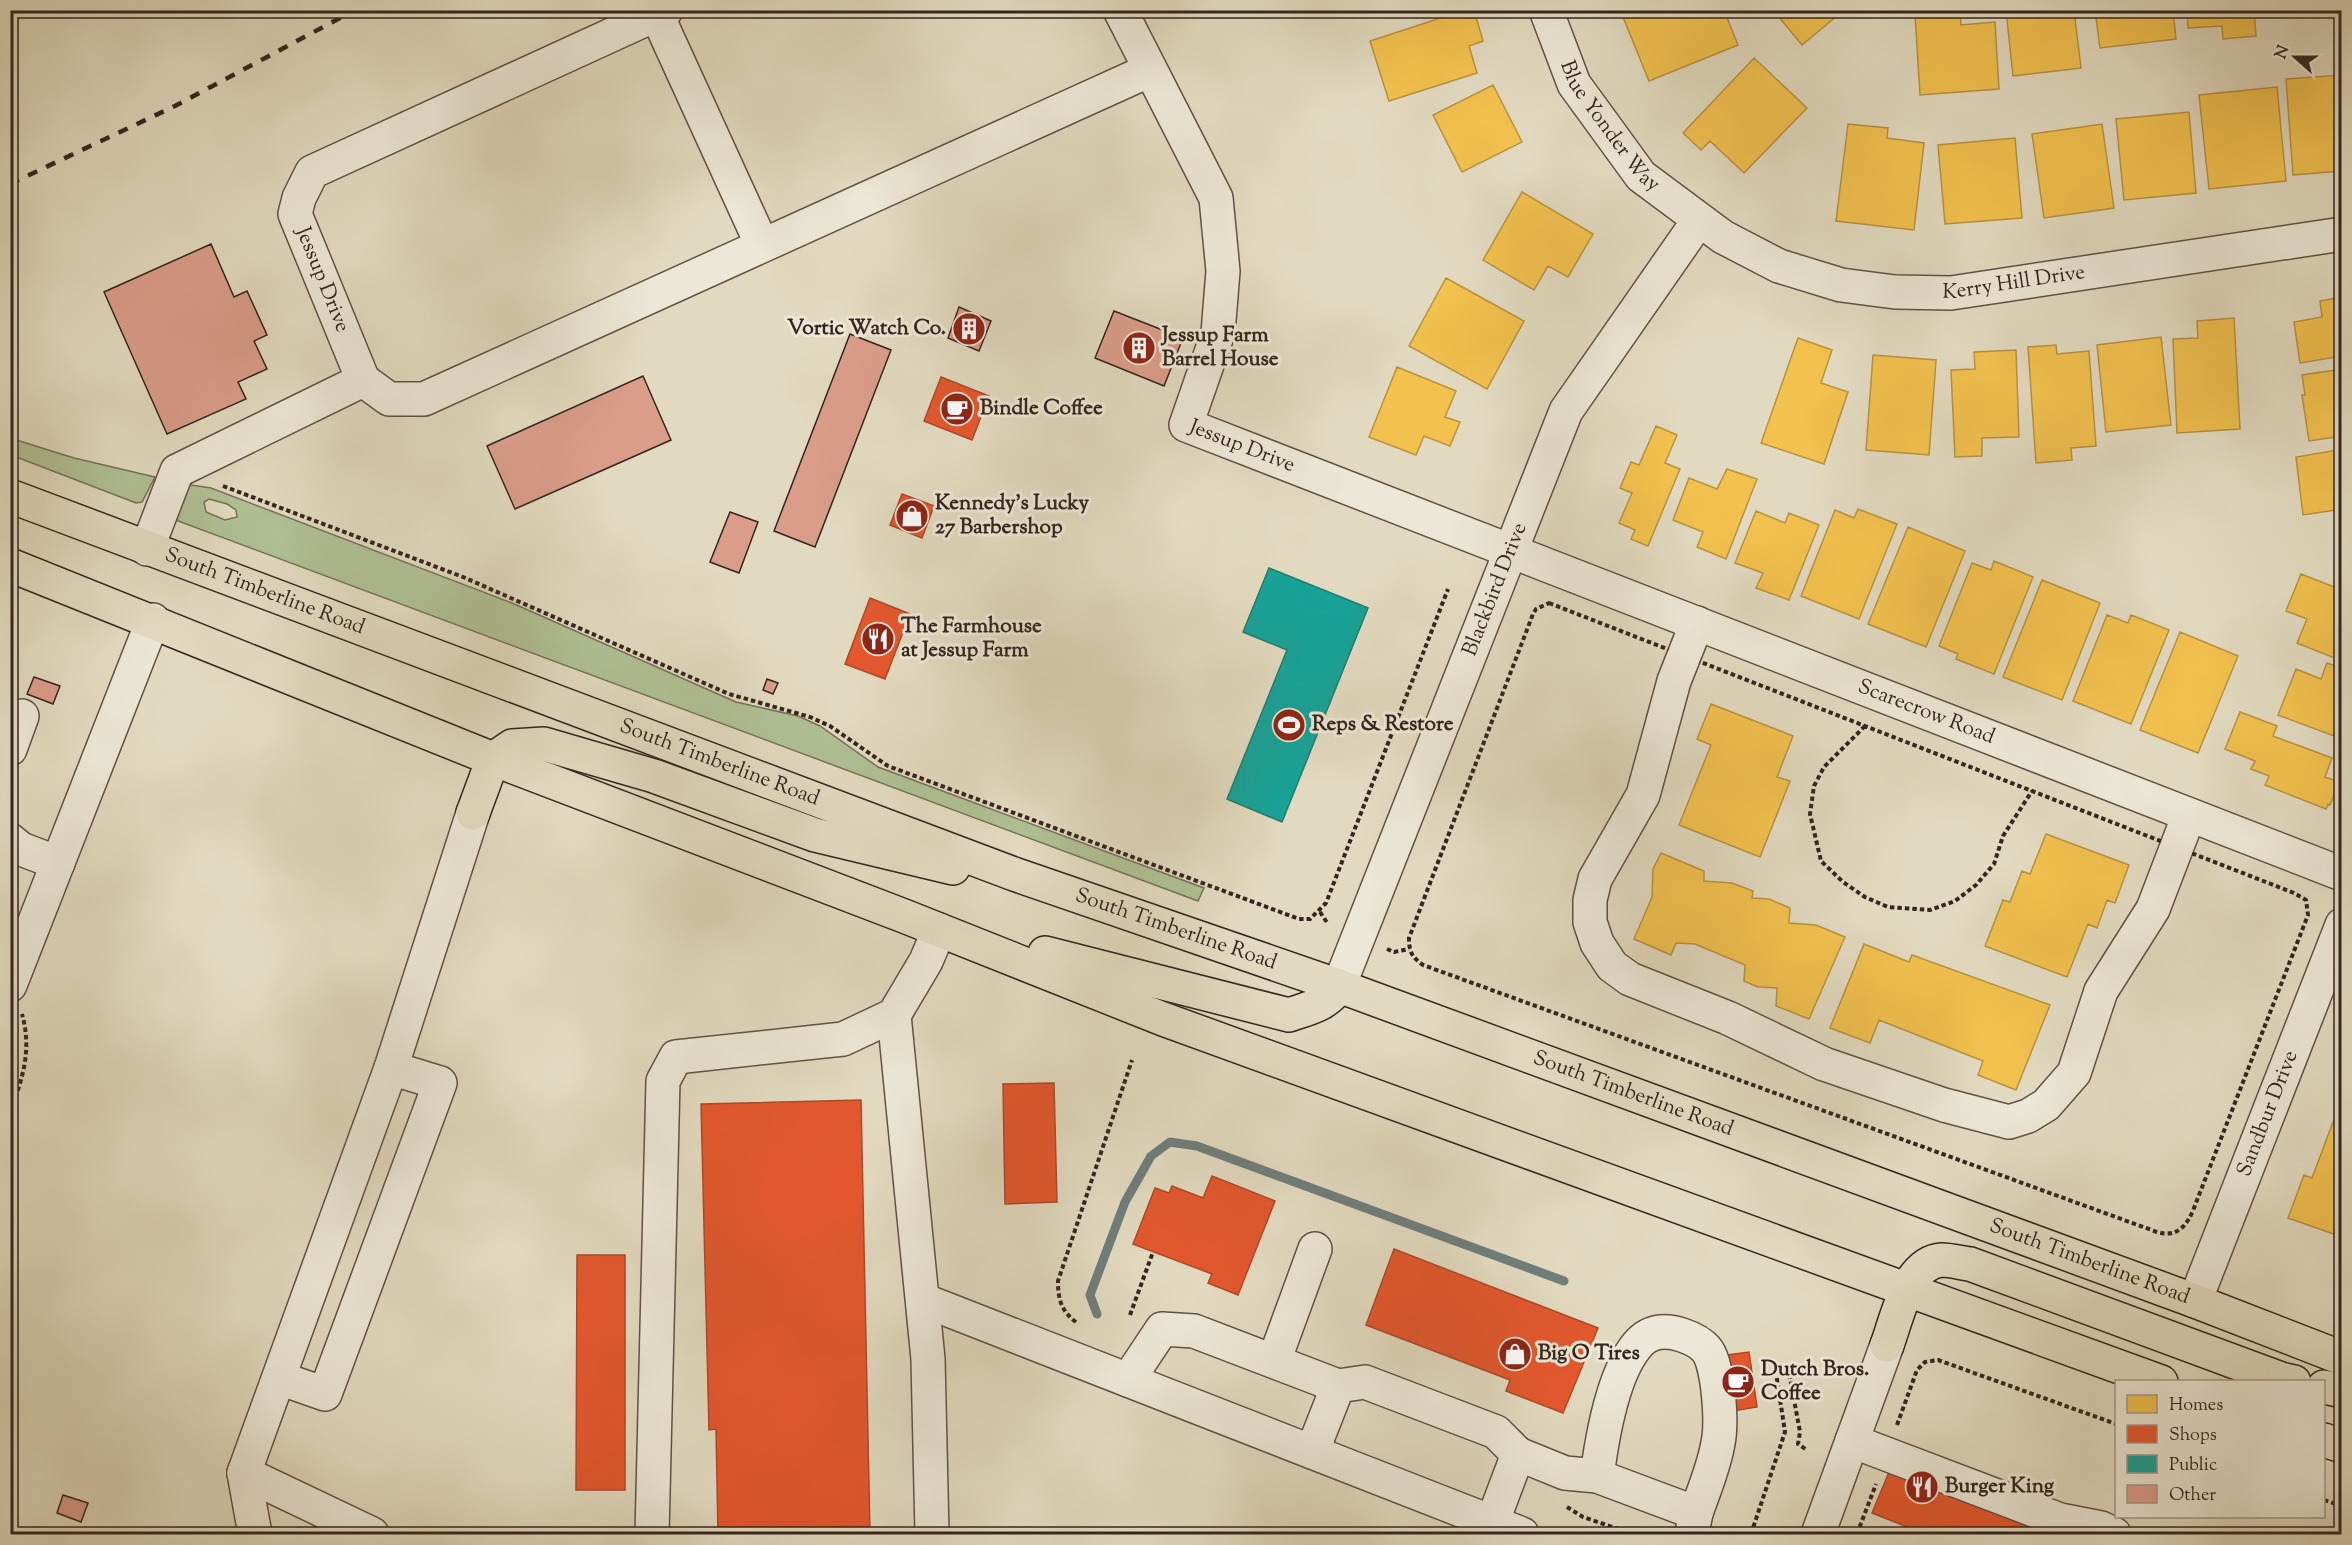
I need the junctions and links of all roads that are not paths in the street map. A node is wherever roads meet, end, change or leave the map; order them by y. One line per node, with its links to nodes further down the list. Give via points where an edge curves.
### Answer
1 (1120, 10): 4 (street, Jessup Drive)
2 (1546, 10): 5 (street, Blue Yonder Way, via 1574,84 1608,131 1641,176)
3 (662, 13): 7 (street); 8 (street, Jessup Drive, via 312,172 298,198 295,214)
4 (1150, 70): 7 (street); 11 (street, Jessup Drive, via 1216,198 1223,271 1218,333 1186,425)
5 (1699, 219): 6 (street, Kerry Hill Drive, via 1723,237 1779,266 1841,285 1895,292 1951,293); 11 (street, Blackbird Drive, via 1566,411)
6 (2342, 234)
7 (762, 245): 8 (street, via 424,399 389,399)
8 (363, 380): 10 (street, via 177,471)
9 (10, 496): 10 (main road, South Timberline Road)
10 (147, 549): 22 (main road, South Timberline Road)
11 (1510, 550): 14 (street, Scarecrow Road); 28 (street, Blackbird Drive)
12 (10, 564): 13 (main road)
13 (153, 620): 17 (main road); 21 (street)
14 (1697, 623): 19 (street, Scarecrow Road); 19 (street, via 1674,681 1643,795 1595,879 1590,922 1597,943 1612,966 1630,979 1728,1018 1824,1064 1944,1106 2009,1122 2046,1105 2074,1073 2101,991 2153,909)
15 (22, 716): 16 (street)
16 (10, 749)
17 (494, 759): 18 (main road); 22 (main road, via 512,746 544,744 654,776 858,847 957,869); 24 (main road)
18 (473, 813): 30 (street)
19 (2189, 815): 23 (street, Scarecrow Road)
20 (10, 840): 21 (street, via 21,849)
21 (58, 862): 27 (street)
22 (1014, 874): 28 (main road, South Timberline Road)
23 (2342, 874)
24 (904, 916): 26 (main road); 28 (main road, via 1289,1015 1320,1005)
25 (2342, 925): 34 (street, Sandbur Drive)
26 (939, 930): 29 (street, via 926,961); 32 (main road, via 1163,1019)
27 (11, 983)
28 (1339, 986): 34 (main road, South Timberline Road)
29 (894, 1015): 33 (street); 56 (street, via 843,1039 676,1057 663,1081)
30 (392, 1068): 38 (street); 38 (street, via 440,1083 325,1394)
31 (1315, 1249): 37 (street)
32 (1907, 1291): 35 (main road); 40 (main road); 41 (main road, via 1926,1266 1941,1260 1970,1264)
33 (923, 1300): 39 (street); 57 (street)
34 (2195, 1301): 36 (main road, South Timberline Road)
35 (1887, 1345): 46 (street)
36 (2342, 1358)
37 (1274, 1361): 39 (street, via 1194,1331 1162,1329); 42 (street)
38 (279, 1378): 50 (street)
39 (1128, 1380): 48 (street)
40 (2155, 1380)
41 (2285, 1380)
42 (1338, 1386): 48 (street); 49 (street, via 1365,1382 1442,1411 1496,1432)
43 (2325, 1387): 44 (main road)
44 (2342, 1391)
45 (2325, 1440): 47 (main road)
46 (1852, 1441): 58 (street); 59 (street, via 2060,1520)
47 (2342, 1446)
48 (1312, 1452): 53 (street)
49 (1518, 1454): 51 (street, via 1565,1473); 53 (street)
50 (244, 1473): 54 (street); 55 (street)
51 (1597, 1476): 52 (street); 52 (street, via 1604,1425 1625,1366 1640,1342 1655,1332 1674,1332 1692,1338 1707,1350 1717,1388 1720,1424 1712,1467)
52 (1694, 1524)
53 (1507, 1529)
54 (255, 1534)
55 (372, 1534)
56 (652, 1534)
57 (932, 1534)
58 (1818, 1534)
59 (2114, 1534)

